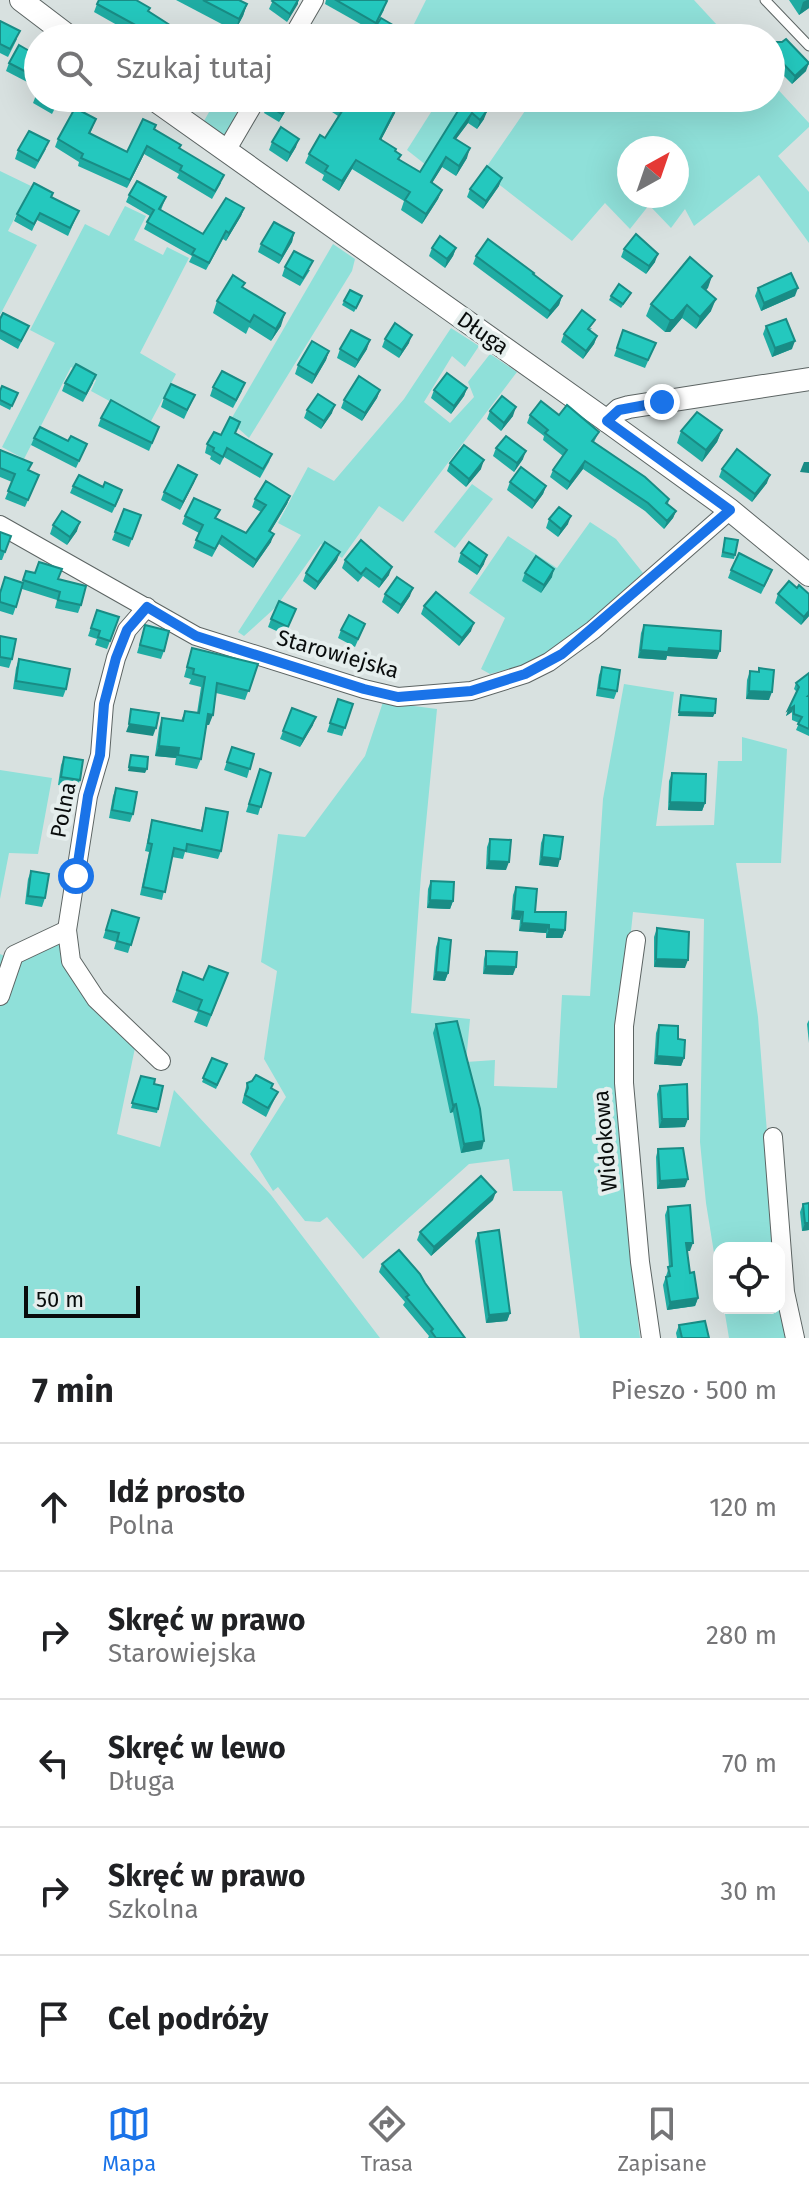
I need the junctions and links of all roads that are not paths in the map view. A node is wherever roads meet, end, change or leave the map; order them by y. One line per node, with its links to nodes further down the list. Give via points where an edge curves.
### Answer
1 (21, 0): 4 (street)
2 (314, 0): 5 (street)
3 (765, 0): 6 (lane)
4 (53, 24)
5 (300, 24)
6 (809, 46)
7 (172, 112): 9 (street, Długa)
8 (249, 112): 9 (street)
9 (226, 151): 11 (street, Długa)
10 (809, 379): 11 (street, via 629,407)
11 (607, 421): 12 (street, Długa)
12 (730, 510): 14 (street, Długa); 15 (street, Starowiejska, via 562,654 525,674 471,691 398,697 364,689 196,636)
13 (0, 525): 15 (street, Starowiejska)
14 (809, 575)
15 (147, 607): 16 (street, Polna, via 127,630 104,704 100,755 88,796)
16 (67, 930): 18 (street); 20 (street, via 71,961 96,999)
17 (636, 940): 22 (street, Widokowa, via 624,1026 624,1083)
18 (7, 952): 19 (street)
19 (0, 996)
20 (161, 1061)
21 (773, 1137): 23 (street, via 785,1292)
22 (651, 1338)
23 (795, 1338)

